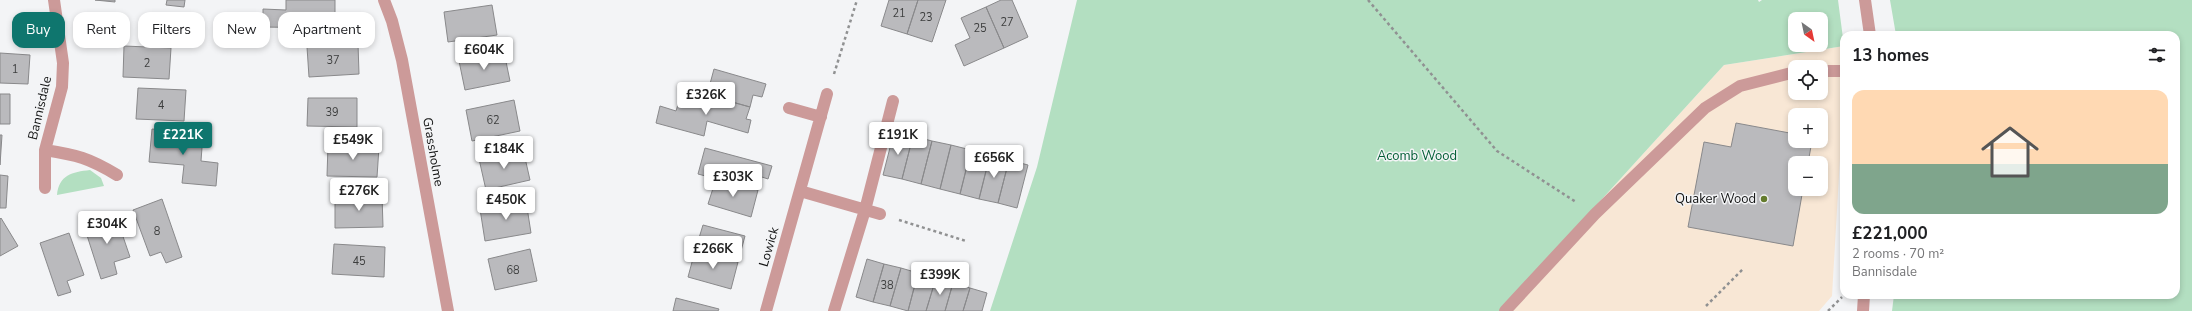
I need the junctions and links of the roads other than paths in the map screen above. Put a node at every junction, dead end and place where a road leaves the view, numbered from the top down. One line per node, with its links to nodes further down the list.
1 (54, 0): 12 (street, Bannisdale)
2 (384, 0): 19 (street, Grassholme)
3 (1865, 0): 4 (street)
4 (1869, 31)
5 (1828, 71): 6 (street)
6 (1840, 71)
7 (1788, 74): 22 (street)
8 (827, 94): 11 (street, Lowick)
9 (893, 101): 16 (street)
10 (789, 108): 11 (street)
11 (821, 116): 15 (street, Lowick)
12 (45, 150): 13 (street, Bannisdale); 14 (street, Bannisdale)
13 (117, 175)
14 (44, 188)
15 (800, 190): 16 (street); 20 (street, Lowick)
16 (865, 210): 17 (street); 21 (street)
17 (880, 214)
18 (1864, 299): 23 (street)
19 (448, 311)
20 (766, 311)
21 (834, 311)
22 (1505, 311)
23 (1863, 311)

